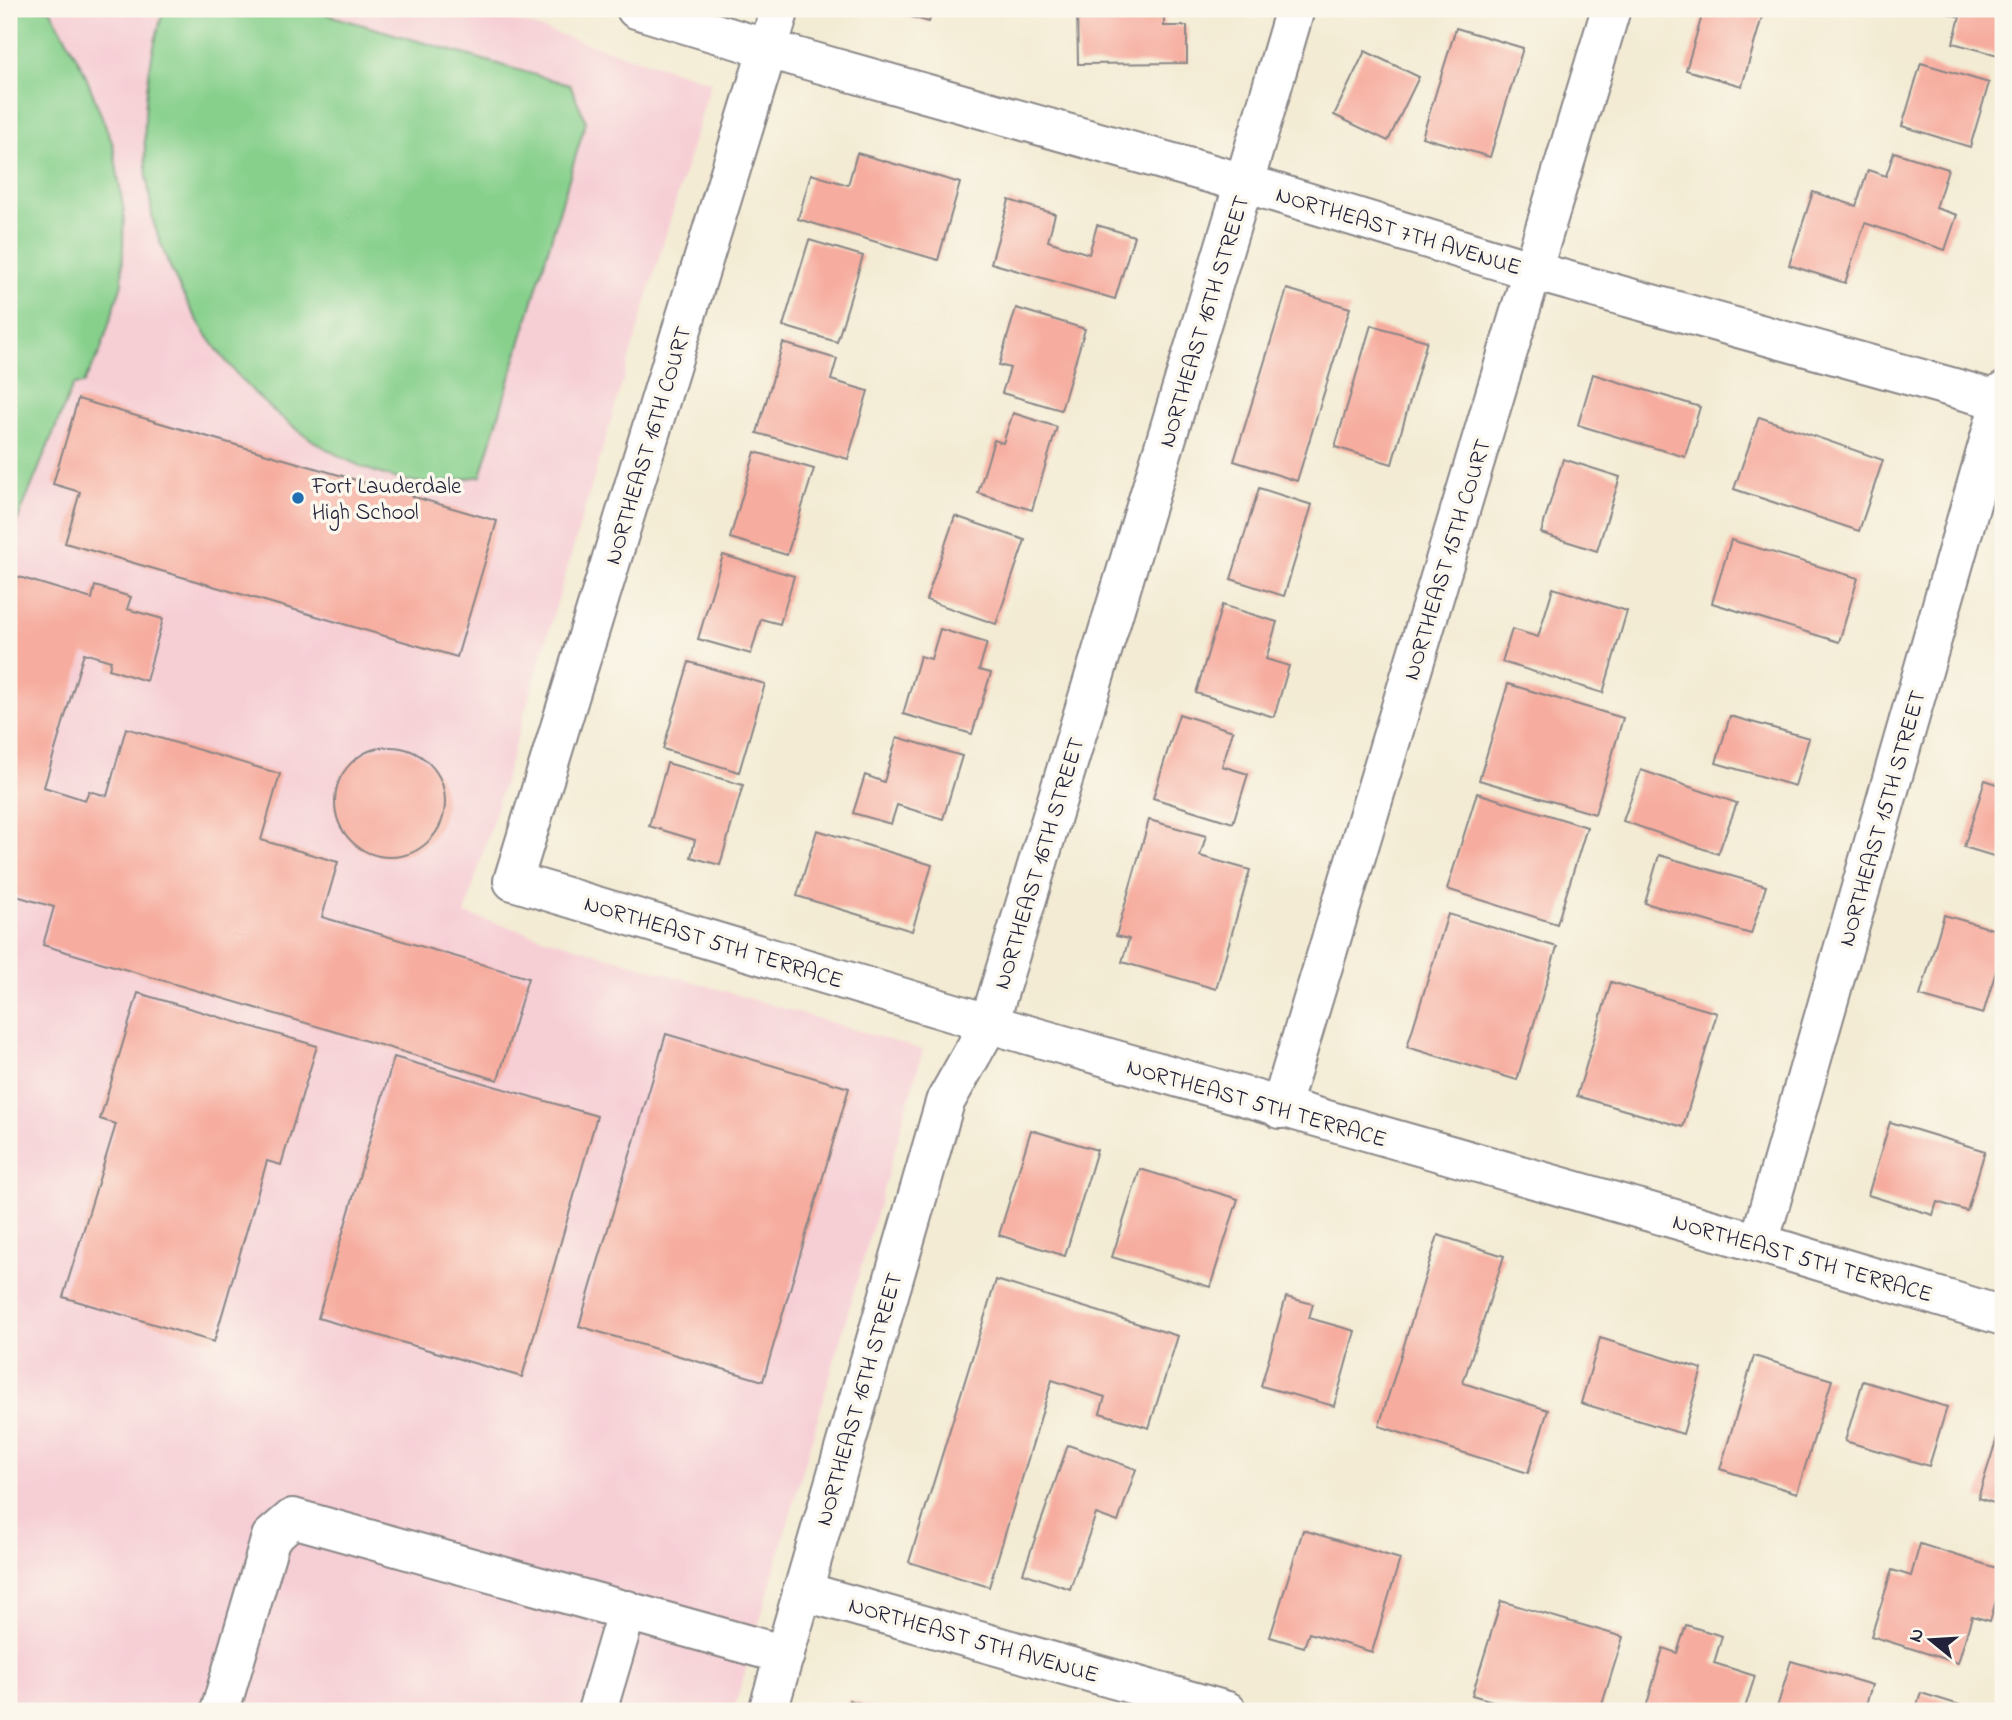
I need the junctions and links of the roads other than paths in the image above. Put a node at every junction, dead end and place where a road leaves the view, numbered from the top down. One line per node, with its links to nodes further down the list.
1 (636, 9): 5 (street, NORTHEAST 7TH AVENUE)
2 (780, 9): 5 (street, NORTHEAST 16TH COURT)
3 (1295, 9): 6 (street, NORTHEAST 16TH STREET)
4 (1611, 9): 7 (street, NORTHEAST 15TH COURT)
5 (768, 49): 6 (street, NORTHEAST 7TH AVENUE); 9 (street, NORTHEAST 16TH COURT)
6 (1244, 183): 7 (street, NORTHEAST 7TH AVENUE); 10 (street, NORTHEAST 16TH STREET)
7 (1533, 271): 8 (street, NORTHEAST 7TH AVENUE); 11 (street, NORTHEAST 15TH COURT)
8 (2002, 397): 12 (street, NORTHEAST 15TH STREET)
9 (513, 881): 10 (street, NORTHEAST 5TH TERRACE)
10 (989, 1024): 11 (street, NORTHEAST 5TH TERRACE); 14 (street, NORTHEAST 16TH STREET)
11 (1280, 1109): 12 (street, NORTHEAST 5TH TERRACE)
12 (1759, 1243): 13 (street, NORTHEAST 5TH TERRACE)
13 (2003, 1316)
14 (802, 1591): 16 (street, NORTHEAST 16TH STREET); 20 (street, NORTHEAST 5TH AVENUE)
15 (626, 1610): 16 (street); 17 (street); 18 (street)
16 (785, 1655): 19 (street, NORTHEAST 16TH STREET)
17 (220, 1711)
18 (597, 1711)
19 (768, 1711)
20 (1227, 1711)

